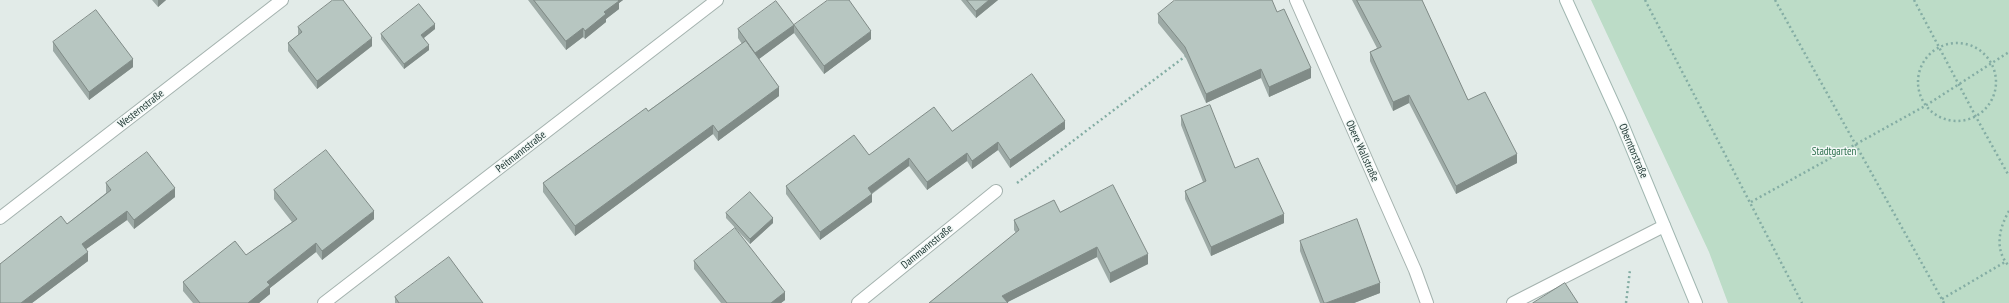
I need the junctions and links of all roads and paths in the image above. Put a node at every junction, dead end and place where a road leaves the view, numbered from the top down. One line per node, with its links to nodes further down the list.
1 (282, 0): 20 (street, Westernstraße)
2 (717, 0): 25 (street, Peitmannstraße)
3 (1296, 0): 27 (street, Obere Wallstraße)
4 (1566, 0): 21 (street, Oberntorstraße)
5 (1645, 0): 18 (path)
6 (1775, 0): 15 (path)
7 (1914, 0): 8 (path)
8 (1939, 47): 11 (path); 12 (path); 13 (path)
9 (1190, 52): 17 (path)
10 (2009, 52): 11 (path)
11 (1992, 63): 12 (path); 14 (path)
12 (1959, 84): 13 (path); 14 (path)
13 (1925, 106): 14 (path); 15 (path)
14 (1976, 117): 16 (path)
15 (1855, 143): 18 (path); 24 (path)
16 (2009, 176)
17 (996, 191): 26 (street, Dammannstraße)
18 (1751, 202): 30 (path)
19 (2009, 211): 22 (path)
20 (0, 218)
21 (1664, 226): 28 (street); 29 (street, Oberntorstraße)
22 (2006, 262): 23 (path); 24 (path)
23 (2009, 266)
24 (1942, 299): 31 (path)
25 (324, 303)
26 (858, 303)
27 (1426, 303)
28 (1513, 303)
29 (1696, 303)
30 (1802, 303)
31 (1944, 303)

